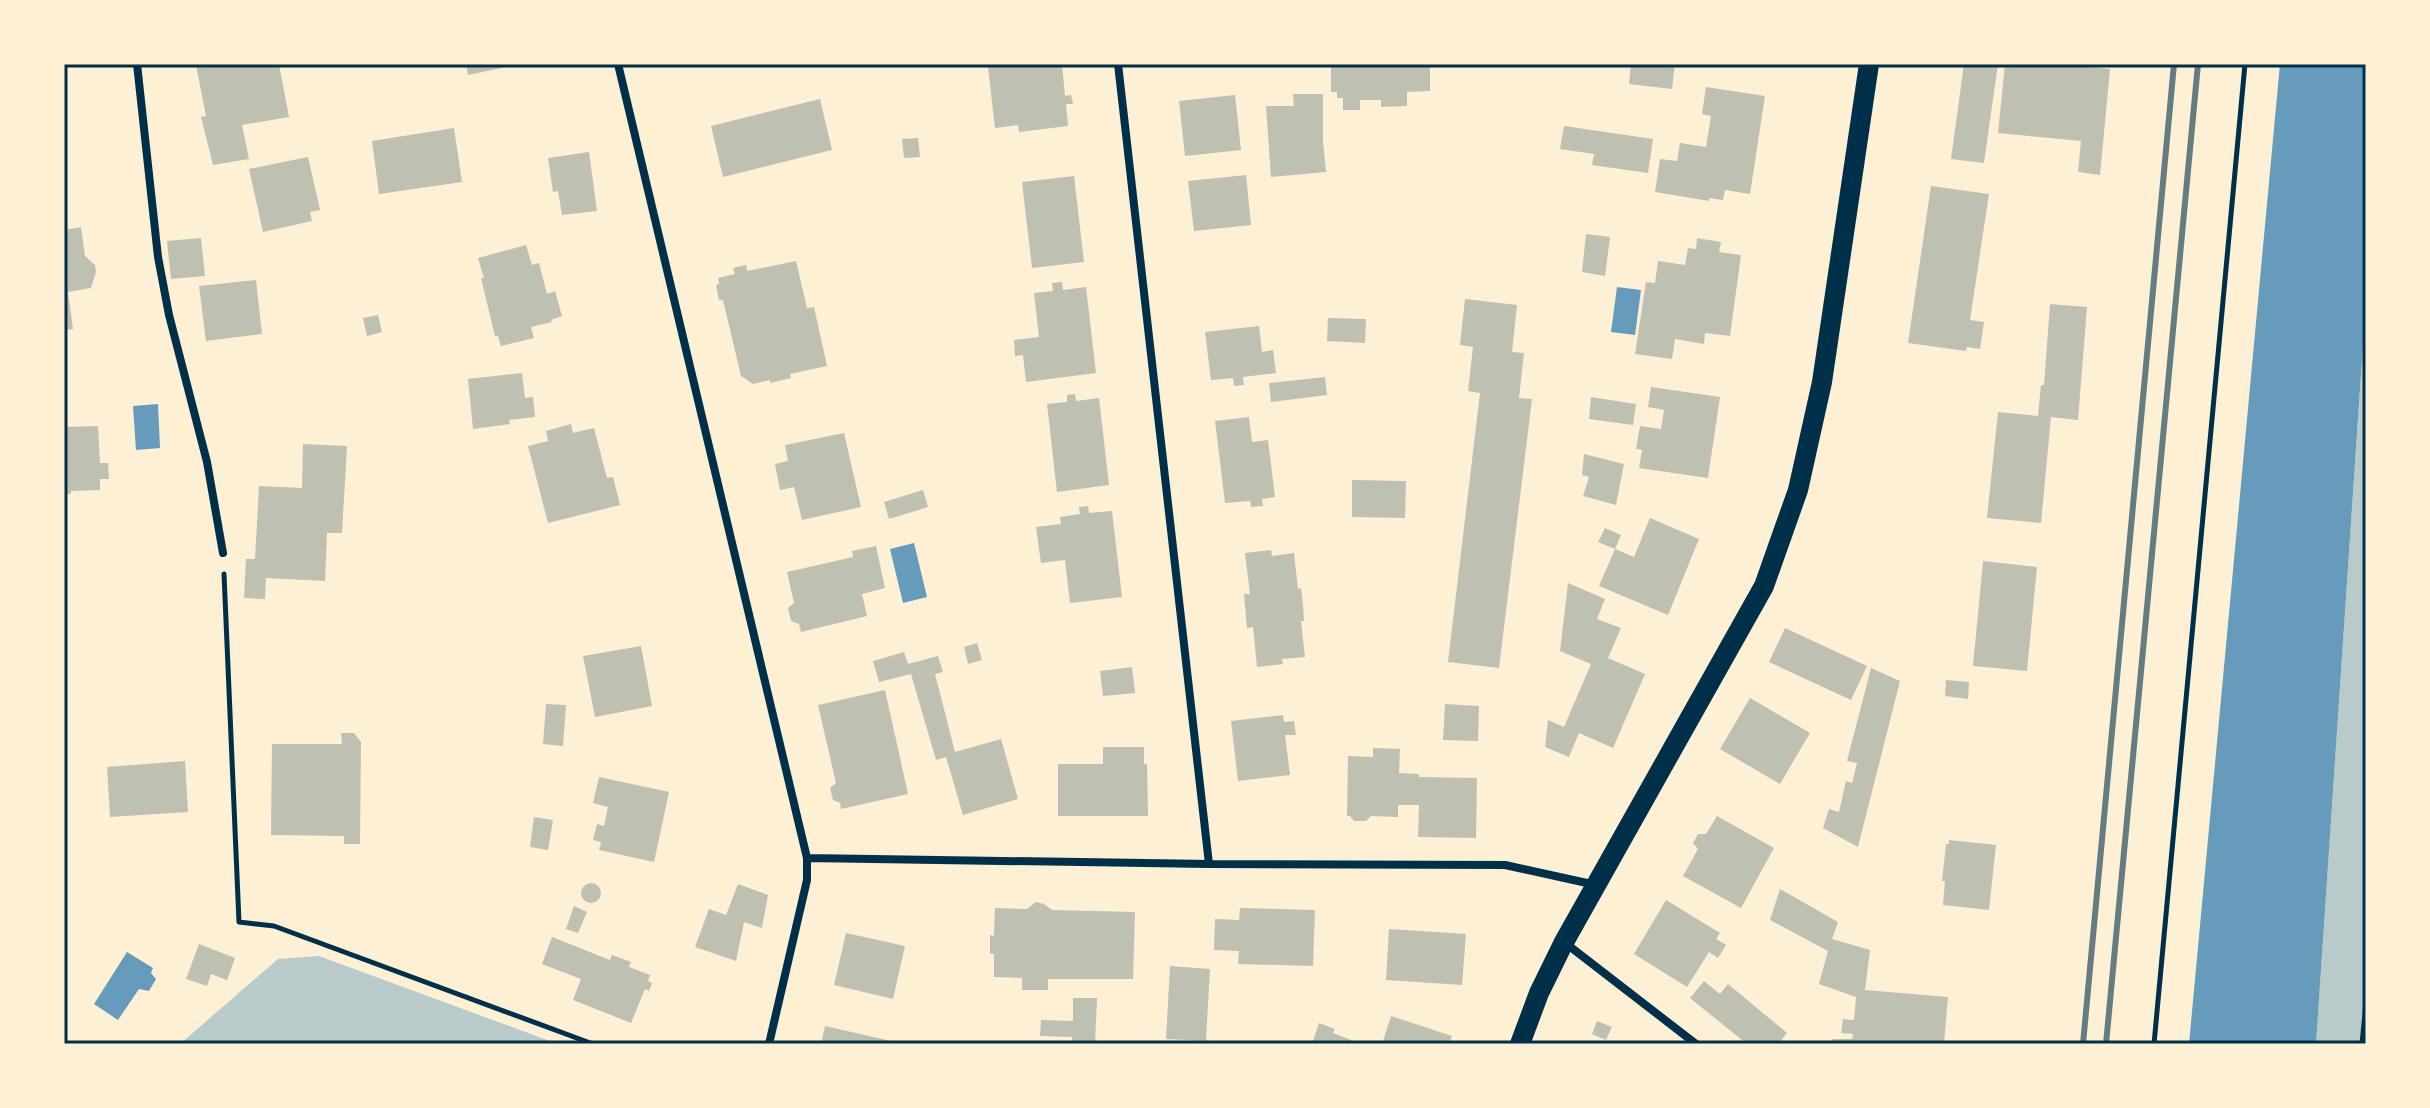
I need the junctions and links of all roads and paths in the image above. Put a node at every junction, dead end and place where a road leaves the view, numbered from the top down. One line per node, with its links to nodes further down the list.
1 (137, 64): 6 (street)
2 (618, 64): 7 (street)
3 (1118, 64): 8 (street)
4 (1869, 64): 9 (main road)
5 (2245, 64): 16 (path)
6 (223, 553): 12 (path)
7 (807, 858): 8 (street); 13 (street)
8 (1209, 864): 9 (street)
9 (1597, 885): 10 (main road)
10 (1564, 942): 14 (main road); 15 (street)
11 (2366, 1003): 17 (path)
12 (593, 1044)
13 (769, 1044)
14 (1520, 1044)
15 (1696, 1044)
16 (2154, 1044)
17 (2362, 1044)

